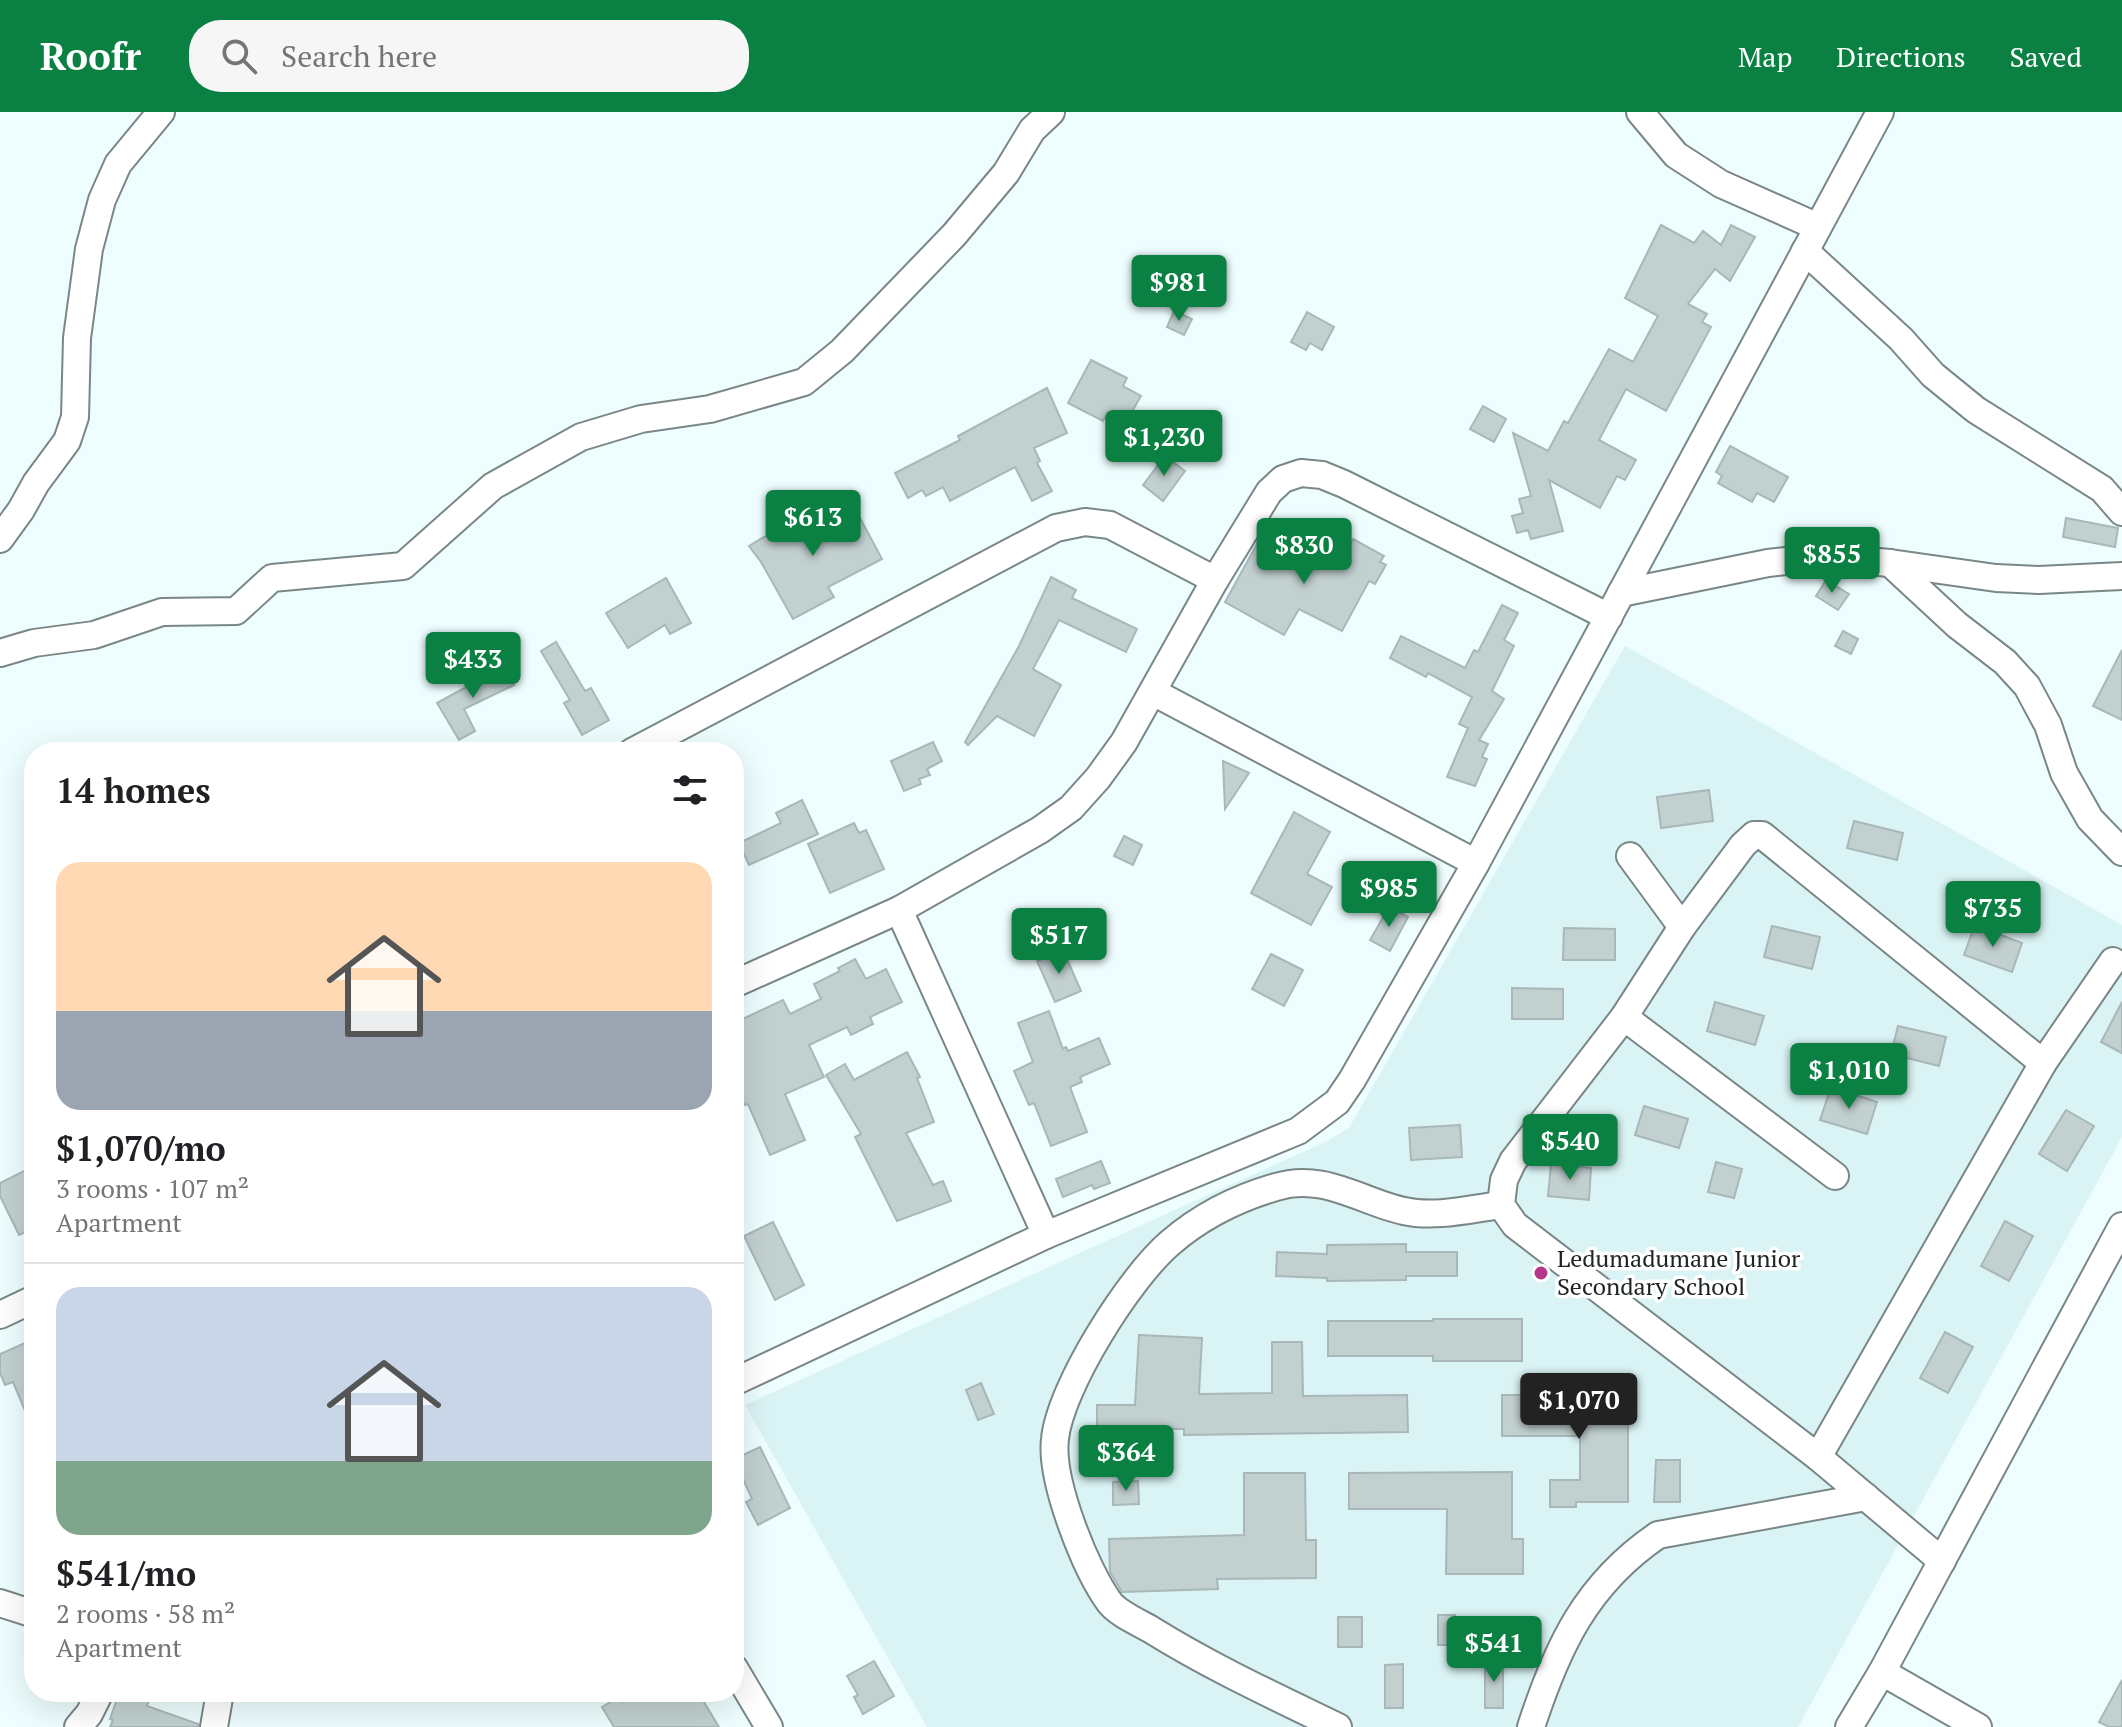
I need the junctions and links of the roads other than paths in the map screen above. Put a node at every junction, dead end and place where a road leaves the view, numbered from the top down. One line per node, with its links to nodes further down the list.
1 (161, 112): 8 (street)
2 (1051, 112): 14 (street)
3 (1640, 112): 5 (street)
4 (1880, 112): 5 (street)
5 (1818, 227): 6 (street)
6 (1805, 251): 7 (street); 12 (street)
7 (2122, 512)
8 (0, 539)
9 (1890, 563): 10 (street); 12 (street); 17 (street)
10 (2122, 576)
11 (1215, 580): 13 (street); 15 (street); 16 (street)
12 (1621, 593): 13 (street)
13 (1609, 617): 19 (street)
14 (0, 653)
15 (1153, 692): 19 (street); 20 (street)
16 (651, 742)
17 (2122, 852)
18 (1630, 856): 21 (street)
19 (1476, 863): 29 (street)
20 (899, 910): 23 (street); 29 (street)
21 (1682, 927): 24 (street); 25 (street)
22 (2113, 961): 25 (street)
23 (744, 980)
24 (1624, 1017): 26 (street); 27 (street)
25 (2043, 1063): 33 (street)
26 (1835, 1176)
27 (1501, 1205): 33 (street); 45 (street)
28 (2122, 1226): 35 (street)
29 (1046, 1235): 32 (street)
30 (24, 1304): 31 (street)
31 (0, 1315)
32 (744, 1377)
33 (1818, 1457): 34 (street)
34 (1866, 1497): 35 (street); 46 (street)
35 (1942, 1561): 38 (street)
36 (0, 1603): 37 (street)
37 (24, 1611)
38 (1882, 1672): 47 (street); 48 (street)
39 (744, 1685): 44 (street)
40 (95, 1702): 42 (street)
41 (218, 1702): 43 (street)
42 (78, 1727)
43 (214, 1727)
44 (769, 1727)
45 (1338, 1727)
46 (1531, 1727)
47 (1849, 1727)
48 (1978, 1727)

